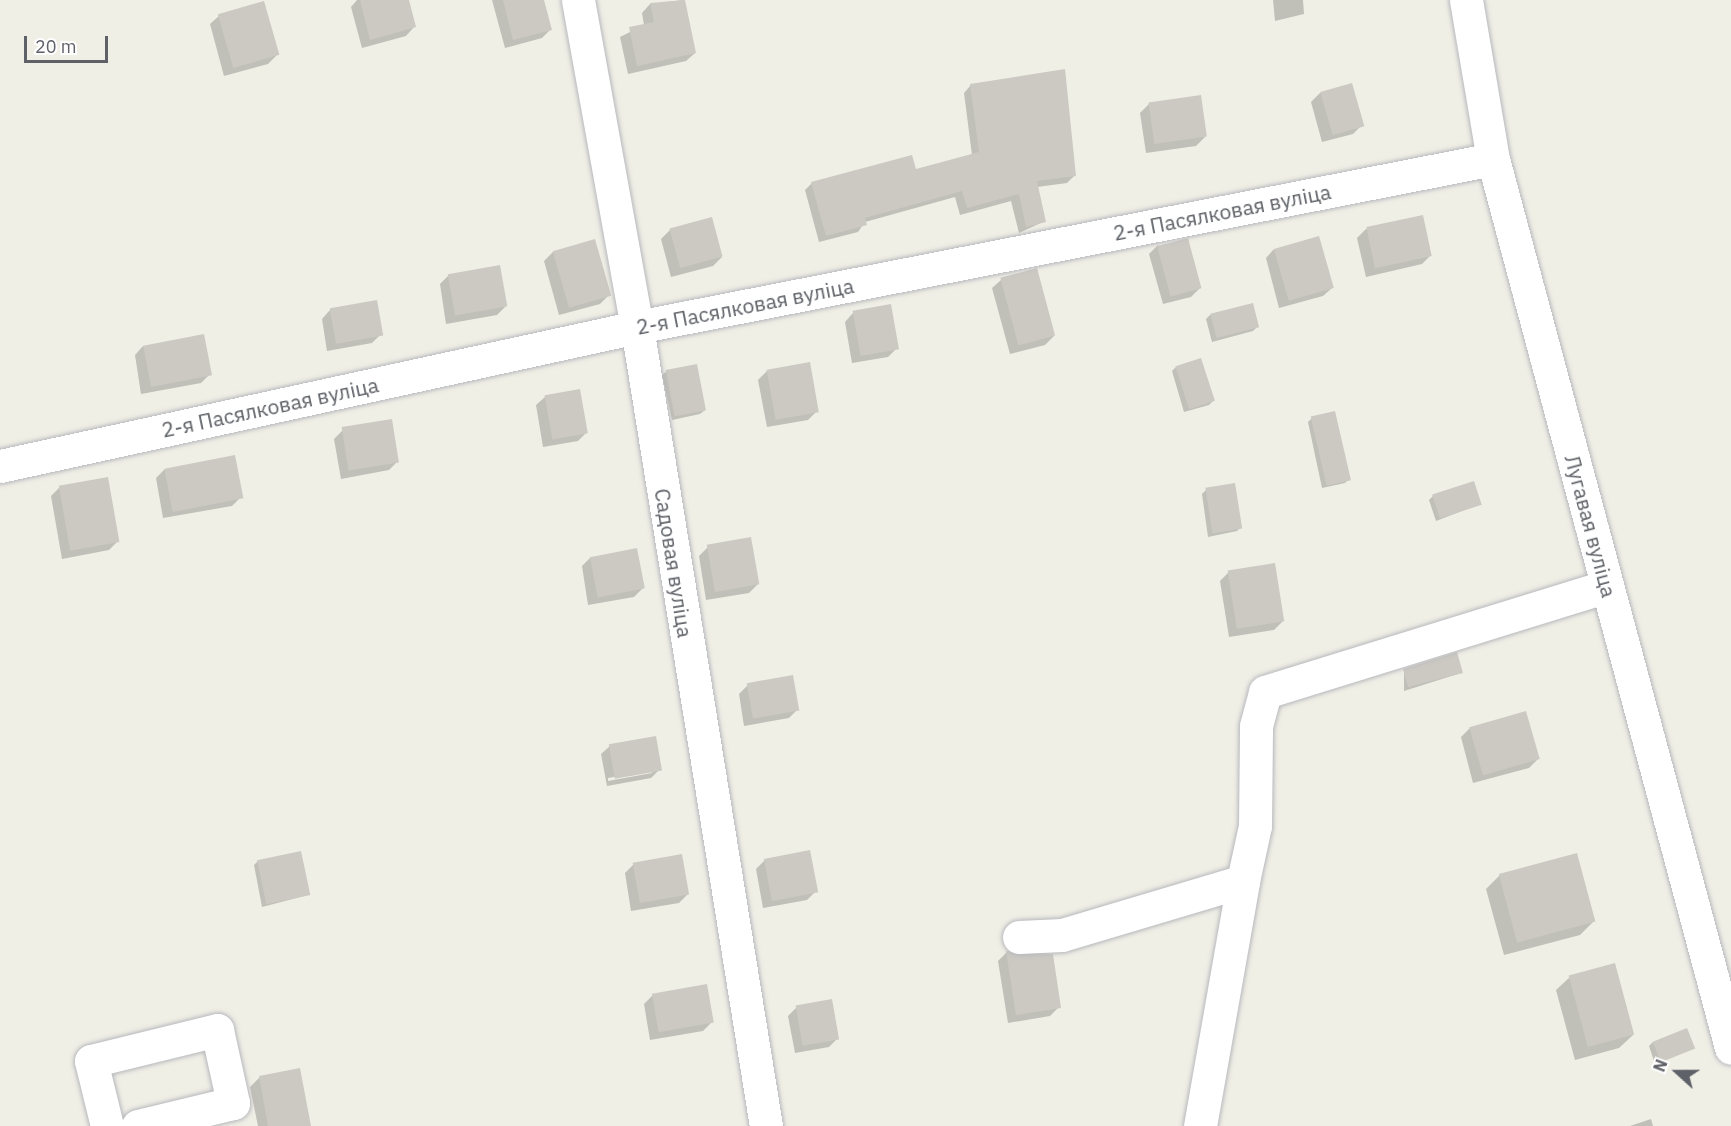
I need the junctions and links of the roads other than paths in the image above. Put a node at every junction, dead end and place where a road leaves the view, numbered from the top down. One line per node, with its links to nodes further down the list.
1 (578, 0): 4 (street, Садовая вуліца)
2 (1466, 0): 3 (street, Лугавая вуліца)
3 (1493, 159): 4 (street, 2-я Пасялковая вуліца); 6 (street, Лугавая вуліца)
4 (637, 327): 5 (street, 2-я Пасялковая вуліца); 12 (street, Садовая вуліца)
5 (0, 466)
6 (1607, 586): 7 (street); 9 (street, Лугавая вуліца)
7 (1243, 882): 8 (street); 13 (street)
8 (1019, 937)
9 (1731, 1048)
10 (107, 1126): 11 (street)
11 (138, 1126)
12 (766, 1126)
13 (1200, 1126)

